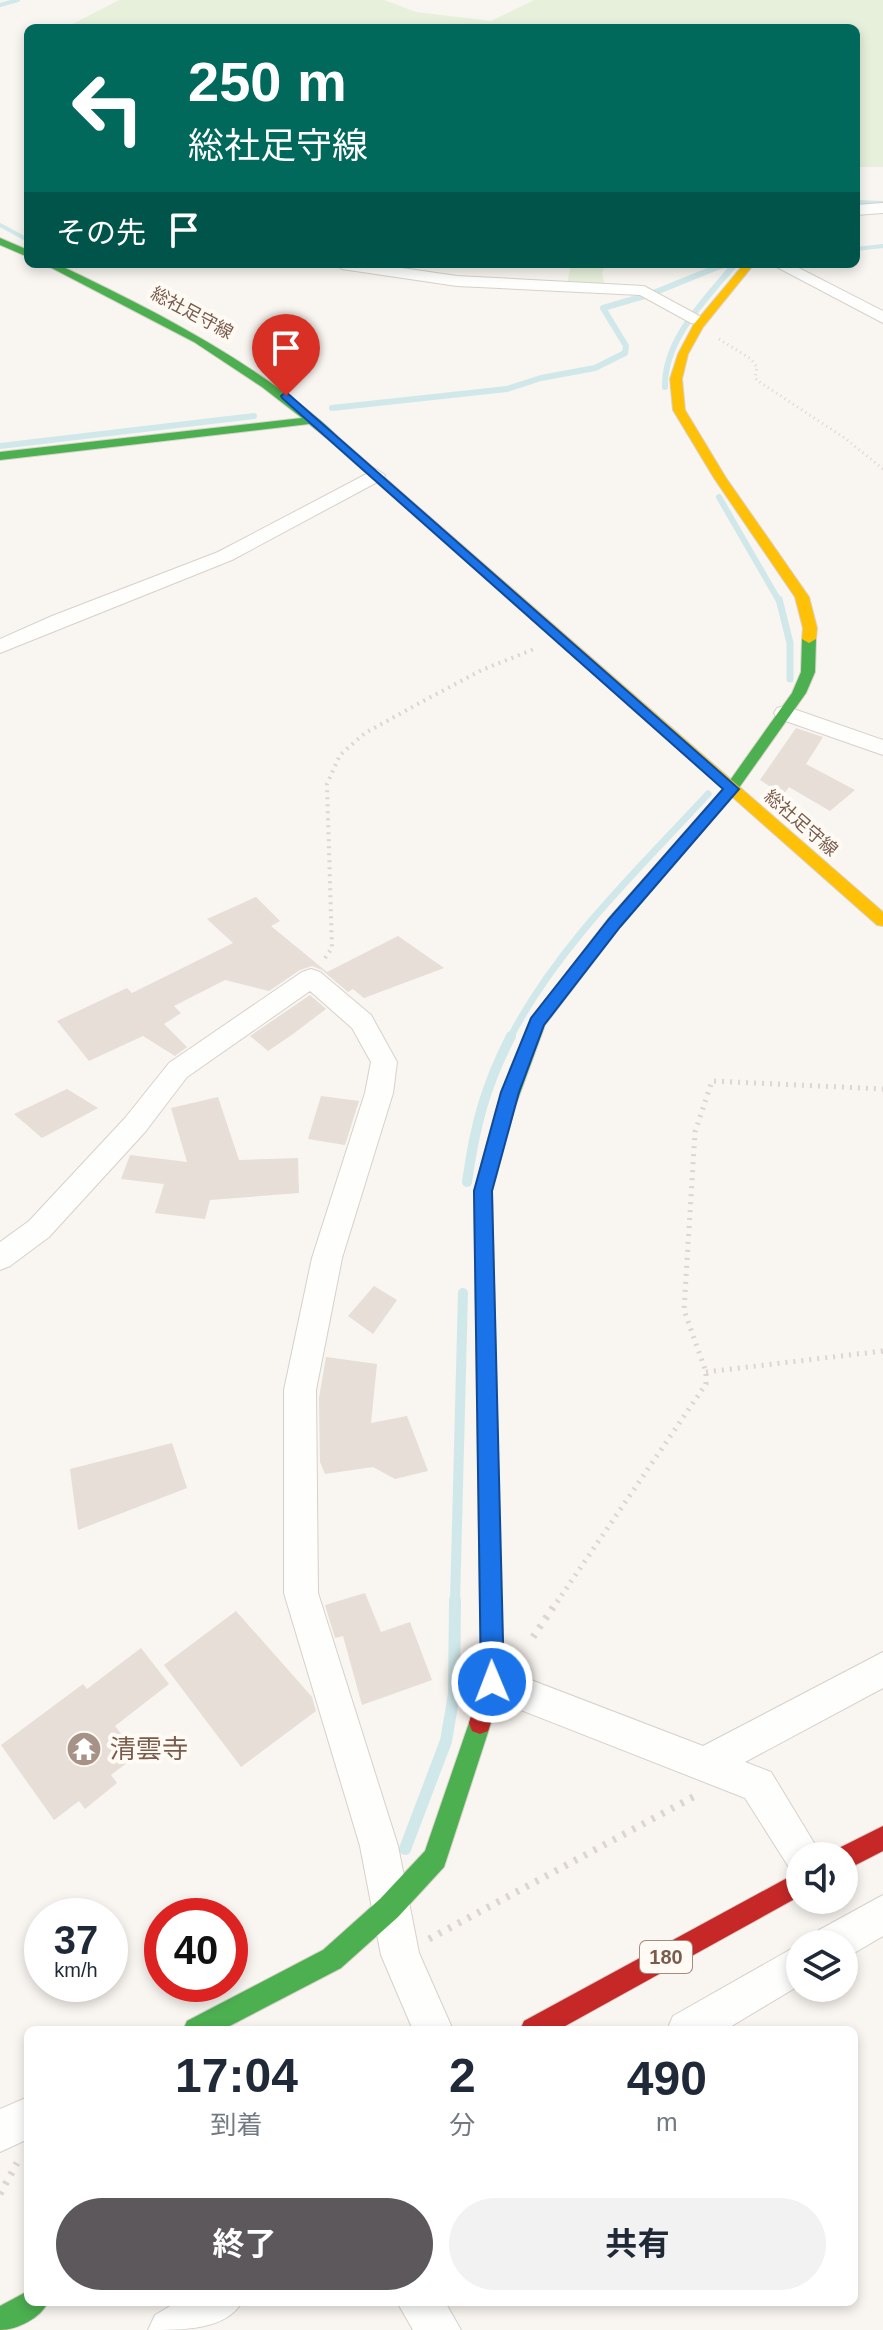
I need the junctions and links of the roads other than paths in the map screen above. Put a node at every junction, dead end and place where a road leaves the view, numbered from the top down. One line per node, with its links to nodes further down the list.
1 (883, 208): 2 (street)
2 (860, 210)
3 (0, 241): 4 (main road)
4 (24, 252)
5 (57, 268): 11 (main road, 総社足守線)
6 (369, 268): 10 (street)
7 (745, 268): 10 (main road)
8 (787, 268): 9 (street)
9 (883, 318)
10 (696, 320): 15 (main road)
11 (314, 420): 12 (main road); 13 (main road, 総社足守線)
12 (0, 456)
13 (376, 475): 14 (street); 18 (main road, 総社足守線)
14 (0, 647)
15 (785, 713): 17 (street); 18 (main road)
16 (883, 731): 17 (street)
17 (872, 744)
18 (731, 789): 19 (main road, 総社足守線); 22 (main road)
19 (883, 921)
20 (0, 1258): 28 (street)
21 (883, 1669): 23 (street)
22 (492, 1682): 23 (street); 28 (main road)
23 (720, 1770): 25 (street)
24 (883, 1838): 26 (main road)
25 (794, 1842)
26 (858, 1851)
27 (786, 1891): 34 (main road, 180)
28 (389, 1908): 32 (main road); 33 (street)
29 (883, 1914): 30 (street)
30 (856, 1930)
31 (786, 1971): 35 (street)
32 (204, 2026)
33 (431, 2026)
34 (540, 2026)
35 (694, 2026)
36 (27, 2306): 39 (main road)
37 (213, 2306): 40 (street)
38 (422, 2306): 41 (street)
39 (0, 2321)
40 (170, 2330)
41 (439, 2330)

